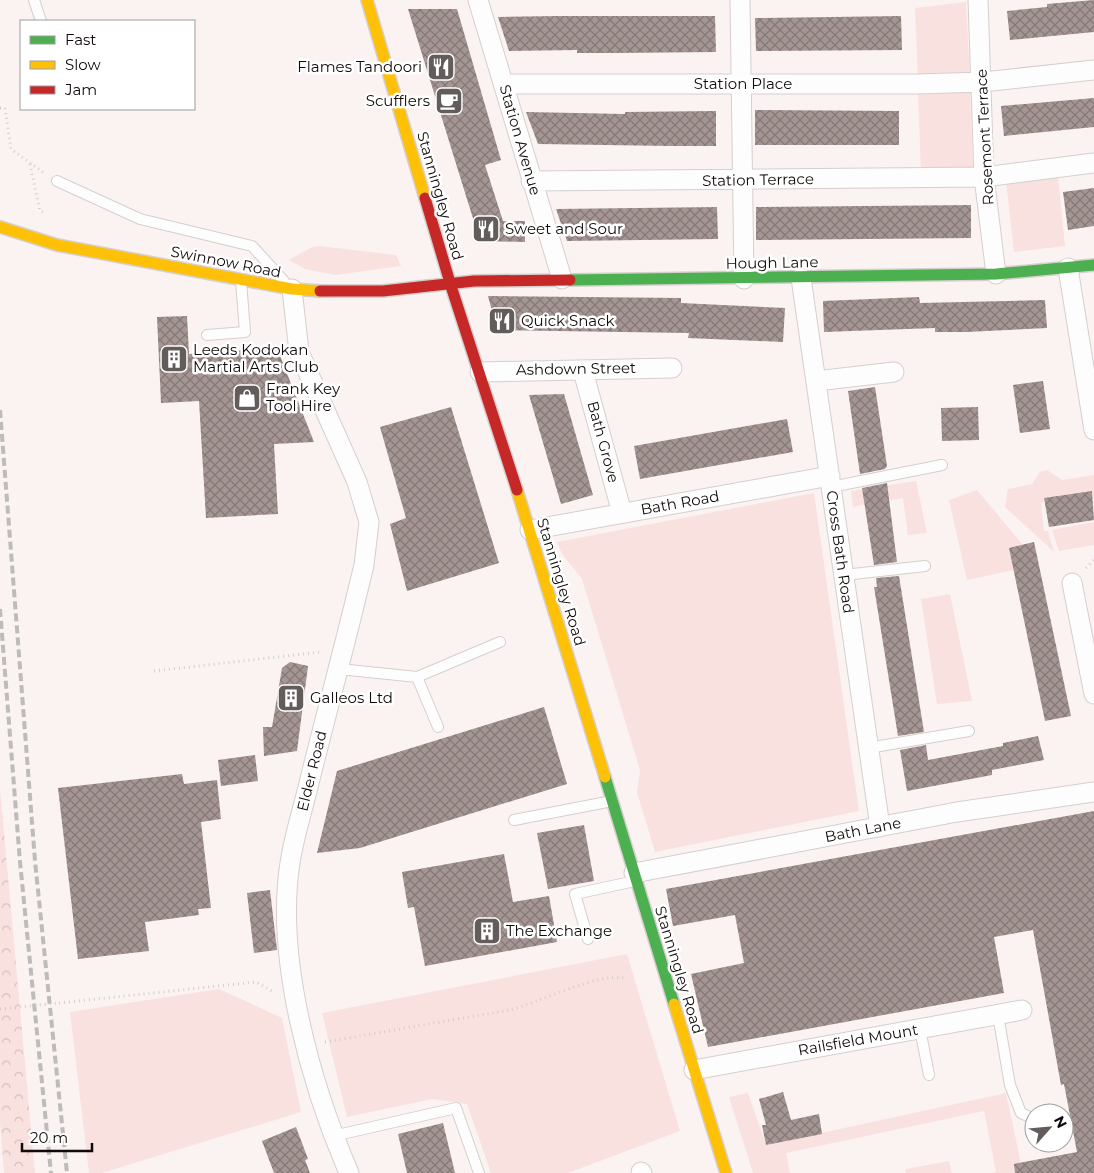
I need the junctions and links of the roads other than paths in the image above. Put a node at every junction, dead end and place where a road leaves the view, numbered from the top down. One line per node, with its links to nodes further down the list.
1 (34, 0): 6 (lane)
2 (367, 0): 24 (street, Stanningley Road)
3 (478, 0): 9 (street, Station Avenue)
4 (740, 0): 10 (street)
5 (978, 0): 8 (street, Rosemont Terrace)
6 (41, 20)
7 (1094, 70): 8 (street, Station Place)
8 (983, 82): 10 (street, Station Place); 12 (street, Rosemont Terrace)
9 (504, 84): 10 (street, Station Place); 14 (street, Station Avenue)
10 (740, 84): 13 (street)
11 (1094, 163): 12 (street, Station Terrace)
12 (984, 177): 13 (street, Station Terrace); 19 (street, Rosemont Terrace)
13 (742, 180): 14 (street, Station Terrace); 21 (street)
14 (531, 181): 23 (street, Station Avenue)
15 (57, 182): 25 (lane)
16 (0, 227): 22 (street, Swinnow Road)
17 (1094, 265): 18 (street, Hough Lane)
18 (1068, 268): 19 (street, Hough Lane); 32 (street)
19 (996, 274): 20 (street, Hough Lane)
20 (801, 278): 21 (street, Hough Lane); 31 (street, Cross Bath Road)
21 (744, 279): 23 (street, Hough Lane)
22 (240, 280): 25 (street, Swinnow Road); 26 (lane)
23 (562, 280): 24 (street, Hough Lane)
24 (451, 286): 25 (street, Swinnow Road); 29 (street, Stanningley Road)
25 (292, 289): 41 (street, Elder Road)
26 (208, 335)
27 (672, 368): 28 (street, Ashdown Street)
28 (583, 370): 29 (street, Ashdown Street); 35 (street, Bath Grove)
29 (480, 372): 36 (street, Stanningley Road)
30 (894, 372): 31 (street)
31 (816, 381): 34 (street, Cross Bath Road)
32 (1094, 430)
33 (942, 465): 34 (lane)
34 (830, 481): 35 (street, Bath Road); 38 (street, Cross Bath Road)
35 (622, 513): 36 (street, Bath Road)
36 (530, 530): 48 (street, Stanningley Road)
37 (924, 566): 38 (lane)
38 (844, 576): 46 (street, Cross Bath Road)
39 (1072, 583): 43 (street)
40 (500, 642): 42 (lane)
41 (339, 669): 42 (lane); 59 (street, Elder Road)
42 (417, 677): 44 (lane)
43 (1094, 694)
44 (438, 726)
45 (969, 731): 46 (lane)
46 (868, 748): 50 (street, Cross Bath Road)
47 (1094, 792): 50 (street, Bath Lane)
48 (613, 801): 49 (lane); 51 (street, Stanningley Road)
49 (514, 820)
50 (880, 827): 51 (street, Bath Lane)
51 (635, 877): 52 (lane); 56 (street, Stanningley Road)
52 (588, 939)
53 (1022, 1010): 54 (street, Railsfield Mount)
54 (998, 1015): 55 (street, Railsfield Mount); 58 (lane)
55 (920, 1029): 56 (street, Railsfield Mount); 57 (lane)
56 (694, 1070): 62 (street, Stanningley Road)
57 (929, 1075)
58 (1024, 1114)
59 (333, 1136): 60 (street, Elder Road); 61 (lane)
60 (349, 1173)
61 (479, 1173)
62 (726, 1173)

